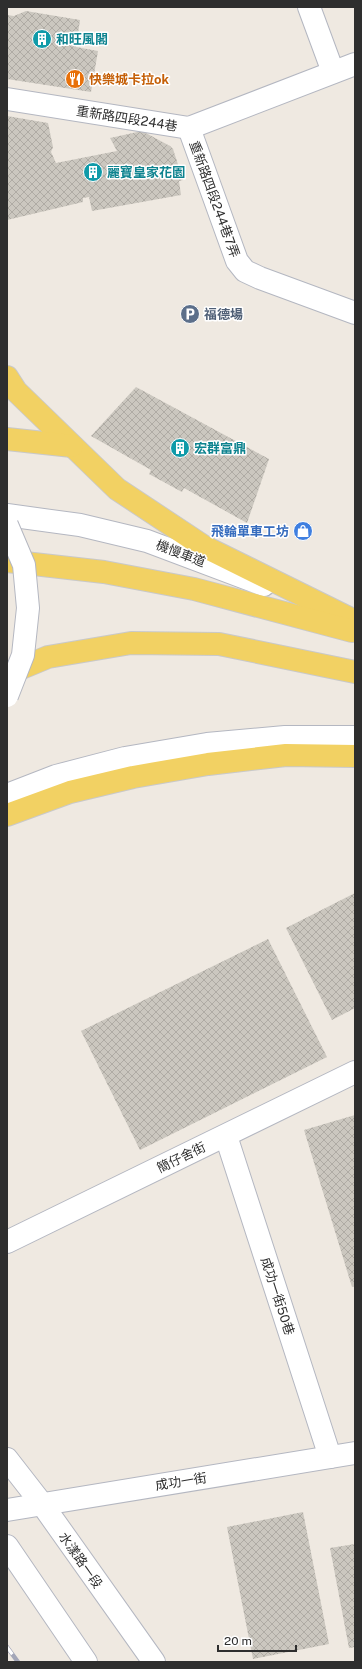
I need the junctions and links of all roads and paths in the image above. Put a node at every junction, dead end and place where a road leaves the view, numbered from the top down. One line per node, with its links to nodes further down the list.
1 (309, 7): 3 (street)
2 (355, 64): 3 (street, 重新路四段244巷)
3 (333, 72): 5 (street, 重新路四段244巷)
4 (7, 99): 5 (street, 重新路四段244巷)
5 (189, 128): 6 (street, 重新路四段244巷7弄)
6 (355, 313)
7 (7, 377): 9 (main road)
8 (7, 439): 9 (main road)
9 (72, 446): 13 (main road)
10 (7, 515): 13 (street, 機慢車道)
11 (7, 525): 16 (street, bridge)
12 (7, 561): 13 (main road)
13 (352, 623)
14 (355, 672): 15 (main road)
15 (7, 674)
16 (7, 696)
17 (355, 737): 19 (street)
18 (355, 756): 20 (main road)
19 (7, 795)
20 (7, 815)
21 (355, 1072): 22 (street, 簡仔舍街)
22 (226, 1136): 23 (street, 簡仔舍街); 25 (street, 成功一街50巷)
23 (7, 1242)
24 (355, 1453): 25 (street, 成功一街)
25 (330, 1457): 27 (street, 成功一街)
26 (7, 1458): 27 (street, 水漾路一段)
27 (42, 1504): 28 (street, 成功一街); 31 (street, 水漾路一段)
28 (7, 1510)
29 (7, 1546): 30 (street)
30 (86, 1662)
31 (154, 1662)

